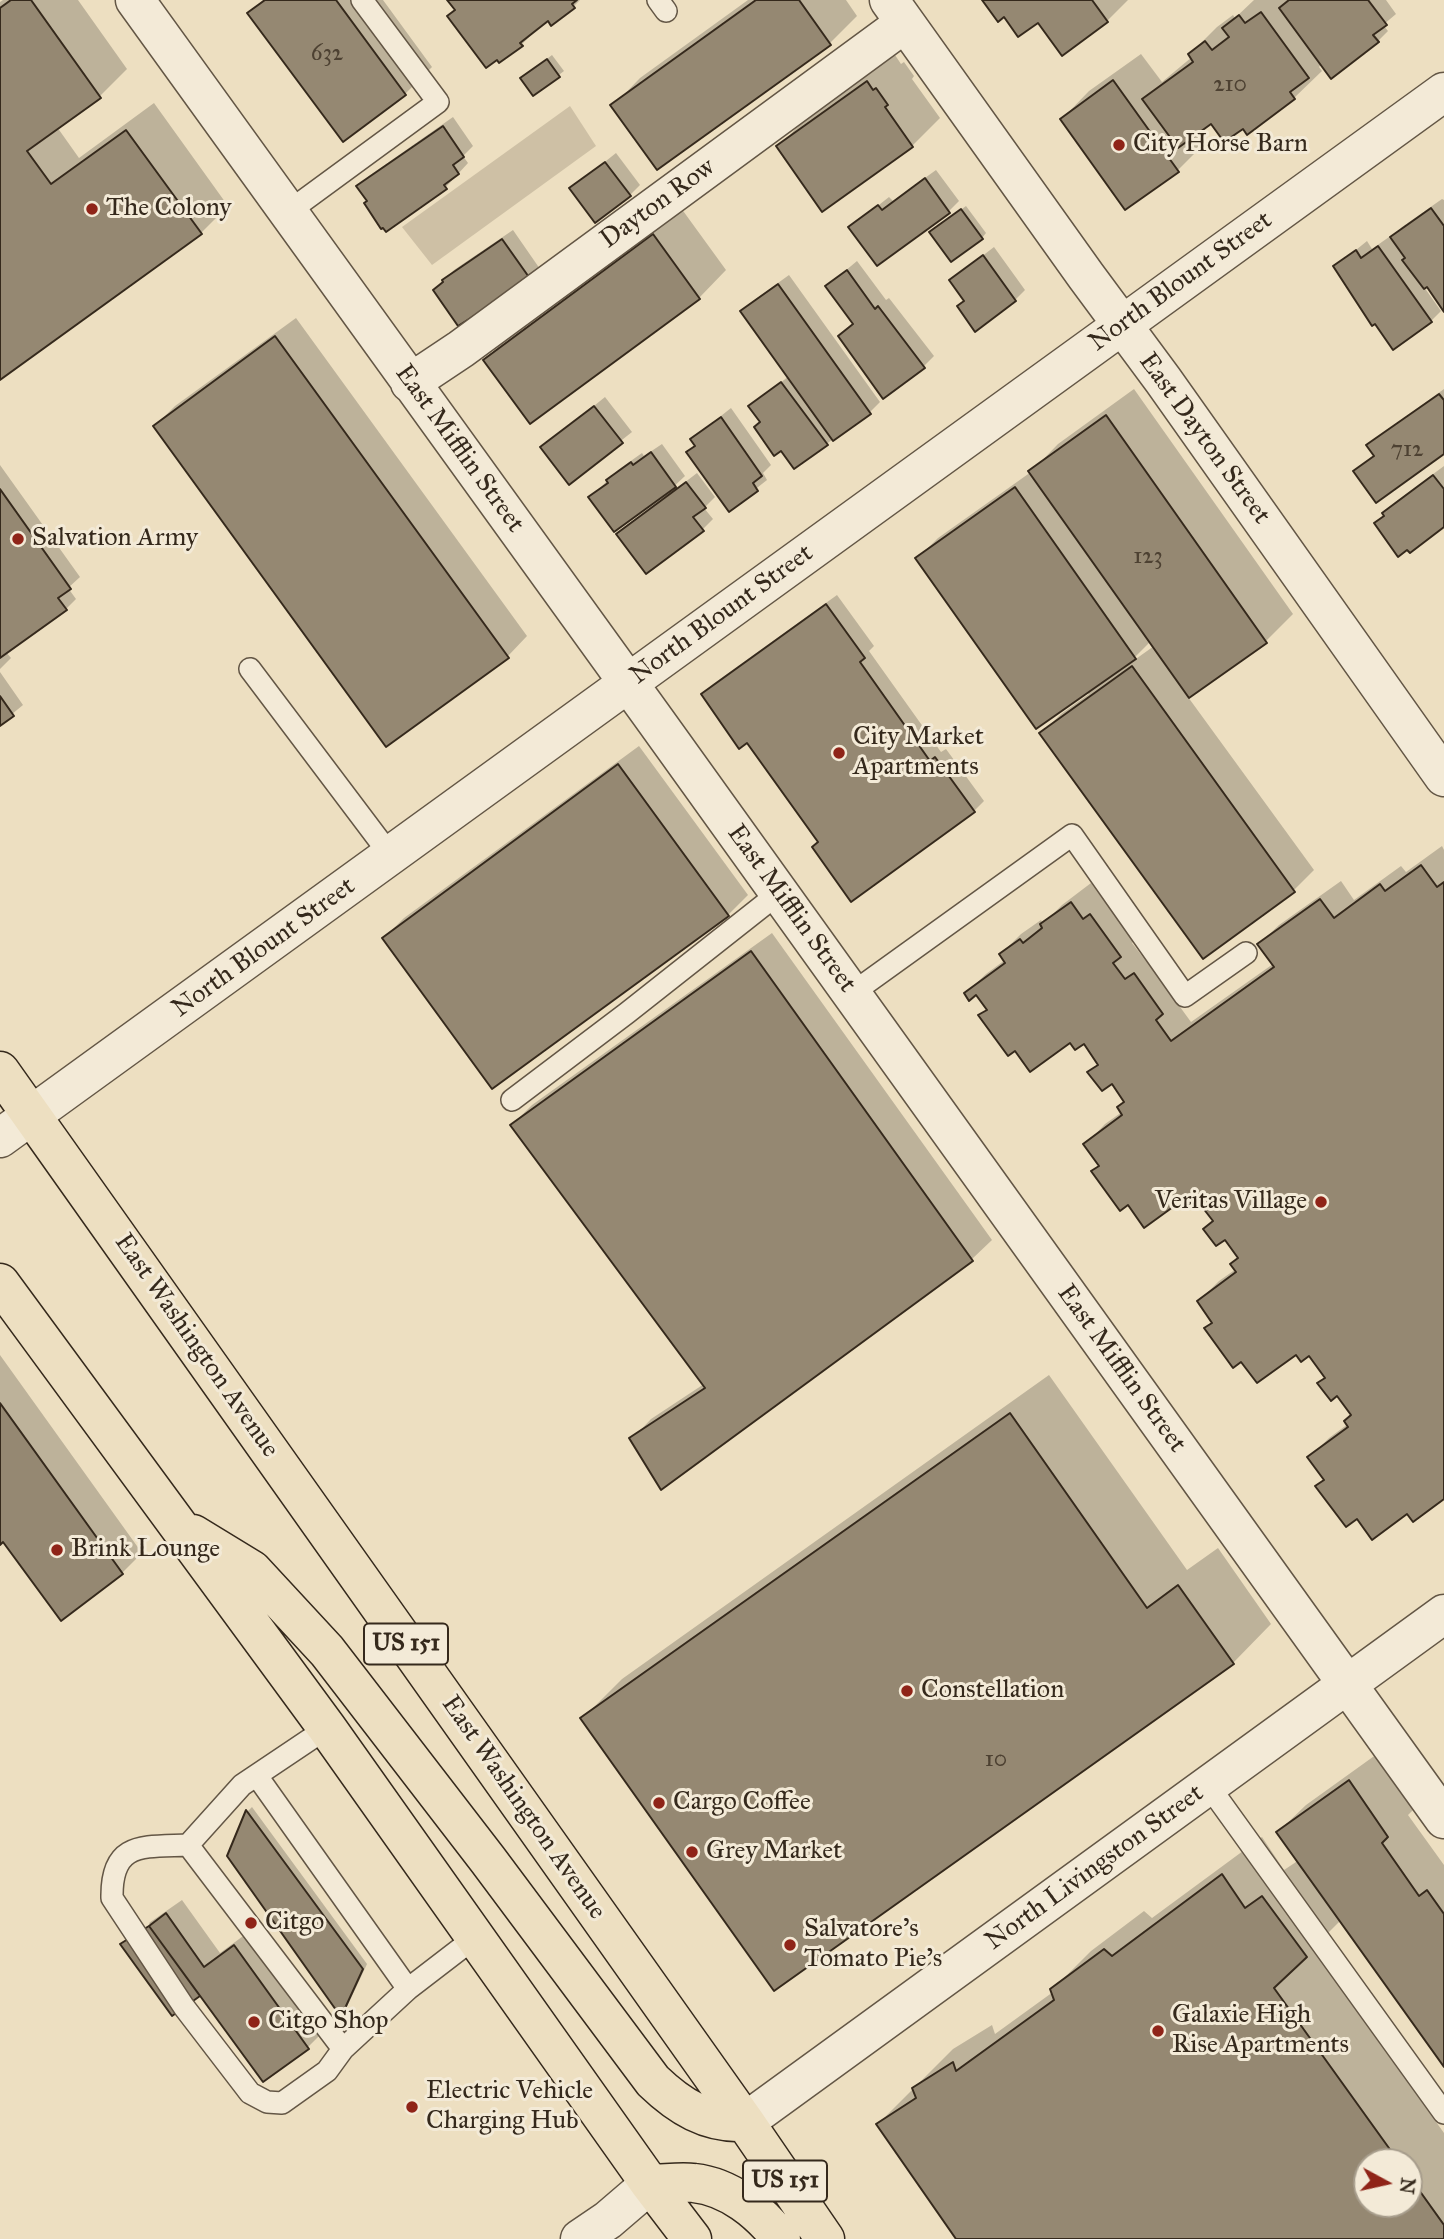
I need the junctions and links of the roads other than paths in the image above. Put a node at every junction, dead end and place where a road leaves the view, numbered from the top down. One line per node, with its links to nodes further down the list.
1 (135, 0): 5 (street, East Mifflin Street)
2 (362, 0): 5 (lane)
3 (897, 12): 6 (street, East Dayton Street); 7 (street, Dayton Row)
4 (1444, 92): 6 (street, North Blount Street)
5 (288, 212): 7 (street, East Mifflin Street)
6 (1122, 326): 9 (street, North Blount Street); 10 (street, East Dayton Street)
7 (411, 383): 9 (street, East Mifflin Street)
8 (250, 669): 11 (lane)
9 (629, 683): 11 (street, North Blount Street); 12 (street, East Mifflin Street)
10 (1444, 777)
11 (391, 856): 17 (street, North Blount Street)
12 (779, 893): 14 (street, East Mifflin Street); 16 (lane)
13 (1246, 953): 14 (lane)
14 (851, 994): 22 (street, East Mifflin Street)
15 (0, 1071): 17 (main road, East Washington Avenue / US 151)
16 (512, 1100)
17 (32, 1116): 18 (street, North Blount Street); 32 (main road, East Washington Avenue / US 151)
18 (0, 1138)
19 (0, 1283): 20 (main road)
20 (178, 1525): 23 (main road); 32 (main road)
21 (1444, 1614): 22 (street, North Livingston Street)
22 (1346, 1685): 25 (street, North Livingston Street); 26 (street, East Mifflin Street)
23 (327, 1727): 24 (lane); 28 (main road)
24 (257, 1776): 27 (lane); 29 (lane)
25 (1208, 1785): 31 (lane); 32 (street, North Livingston Street)
26 (1444, 1819)
27 (188, 1845): 30 (lane); 30 (lane)
28 (477, 1936): 29 (lane); 33 (main road)
29 (408, 1989): 30 (lane)
30 (343, 2049)
31 (1444, 2113)
32 (745, 2122): 37 (main road, East Washington Avenue / US 151)
33 (650, 2184): 34 (street); 35 (main road); 36 (main road)
34 (580, 2239)
35 (692, 2239)
36 (781, 2239)
37 (825, 2239)

